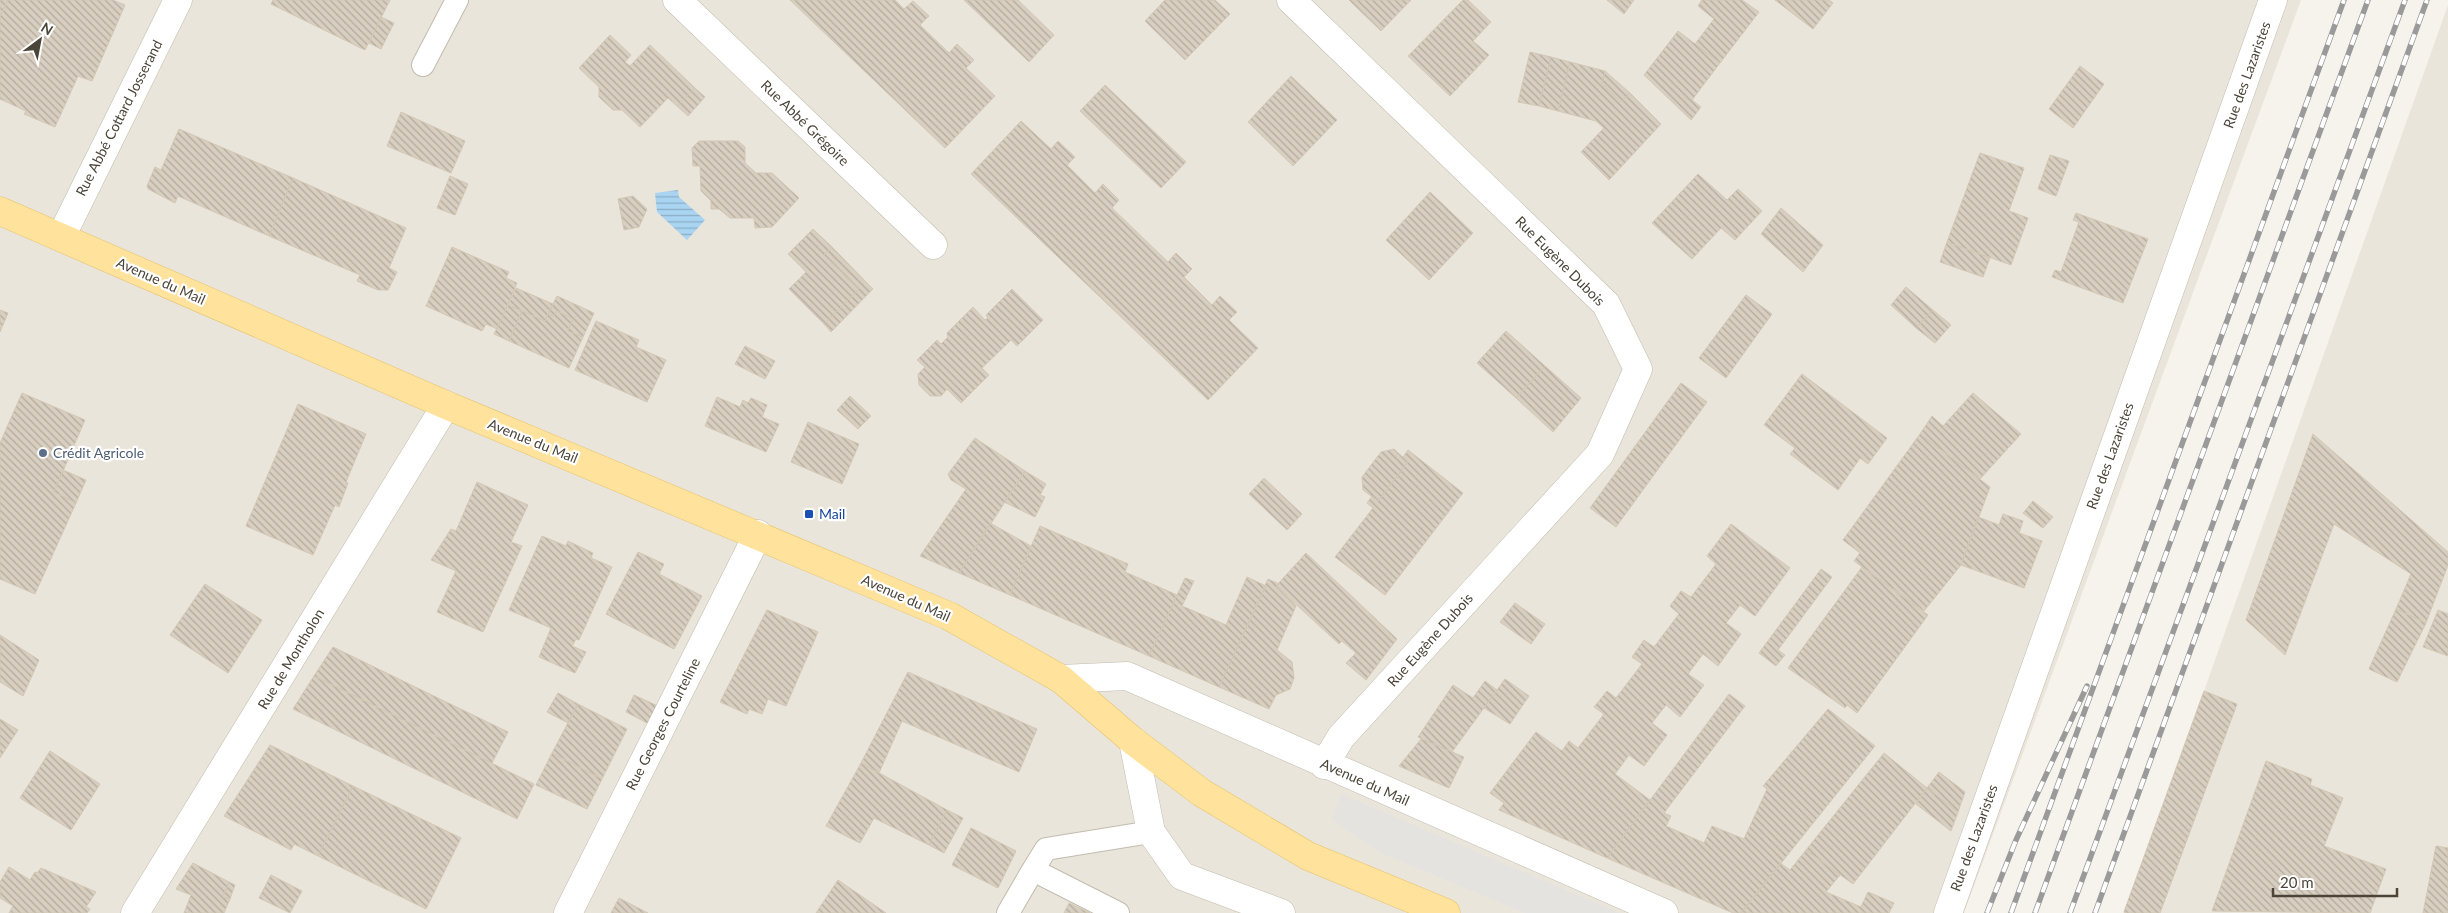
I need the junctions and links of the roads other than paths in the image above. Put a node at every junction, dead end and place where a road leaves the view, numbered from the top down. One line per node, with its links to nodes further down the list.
1 (178, 0): 8 (street, Rue Abbé Cottard Josserand)
2 (457, 0): 6 (lane)
3 (677, 0): 9 (street, Rue Abbé Grégoire)
4 (1291, 0): 14 (street, Rue Eugène Dubois)
5 (2273, 0): 24 (street, Rue des Lazaristes)
6 (423, 65)
7 (0, 211): 8 (main road, Avenue du Mail)
8 (61, 237): 10 (main road, Avenue du Mail)
9 (933, 245)
10 (446, 405): 11 (main road, Avenue du Mail); 17 (street, Rue de Montholon)
11 (758, 534): 12 (main road, Avenue du Mail); 18 (street, Rue Georges Courteline)
12 (1061, 679): 13 (main road, Avenue du Mail); 14 (street, Avenue du Mail)
13 (1133, 740): 15 (street); 22 (main road, Avenue du Mail)
14 (1324, 765): 23 (street, Avenue du Mail)
15 (1151, 832): 16 (lane); 21 (street)
16 (1033, 870): 19 (lane); 20 (lane)
17 (135, 913)
18 (568, 913)
19 (1008, 913)
20 (1118, 913)
21 (1281, 913)
22 (1446, 913)
23 (1664, 913)
24 (1948, 913)

